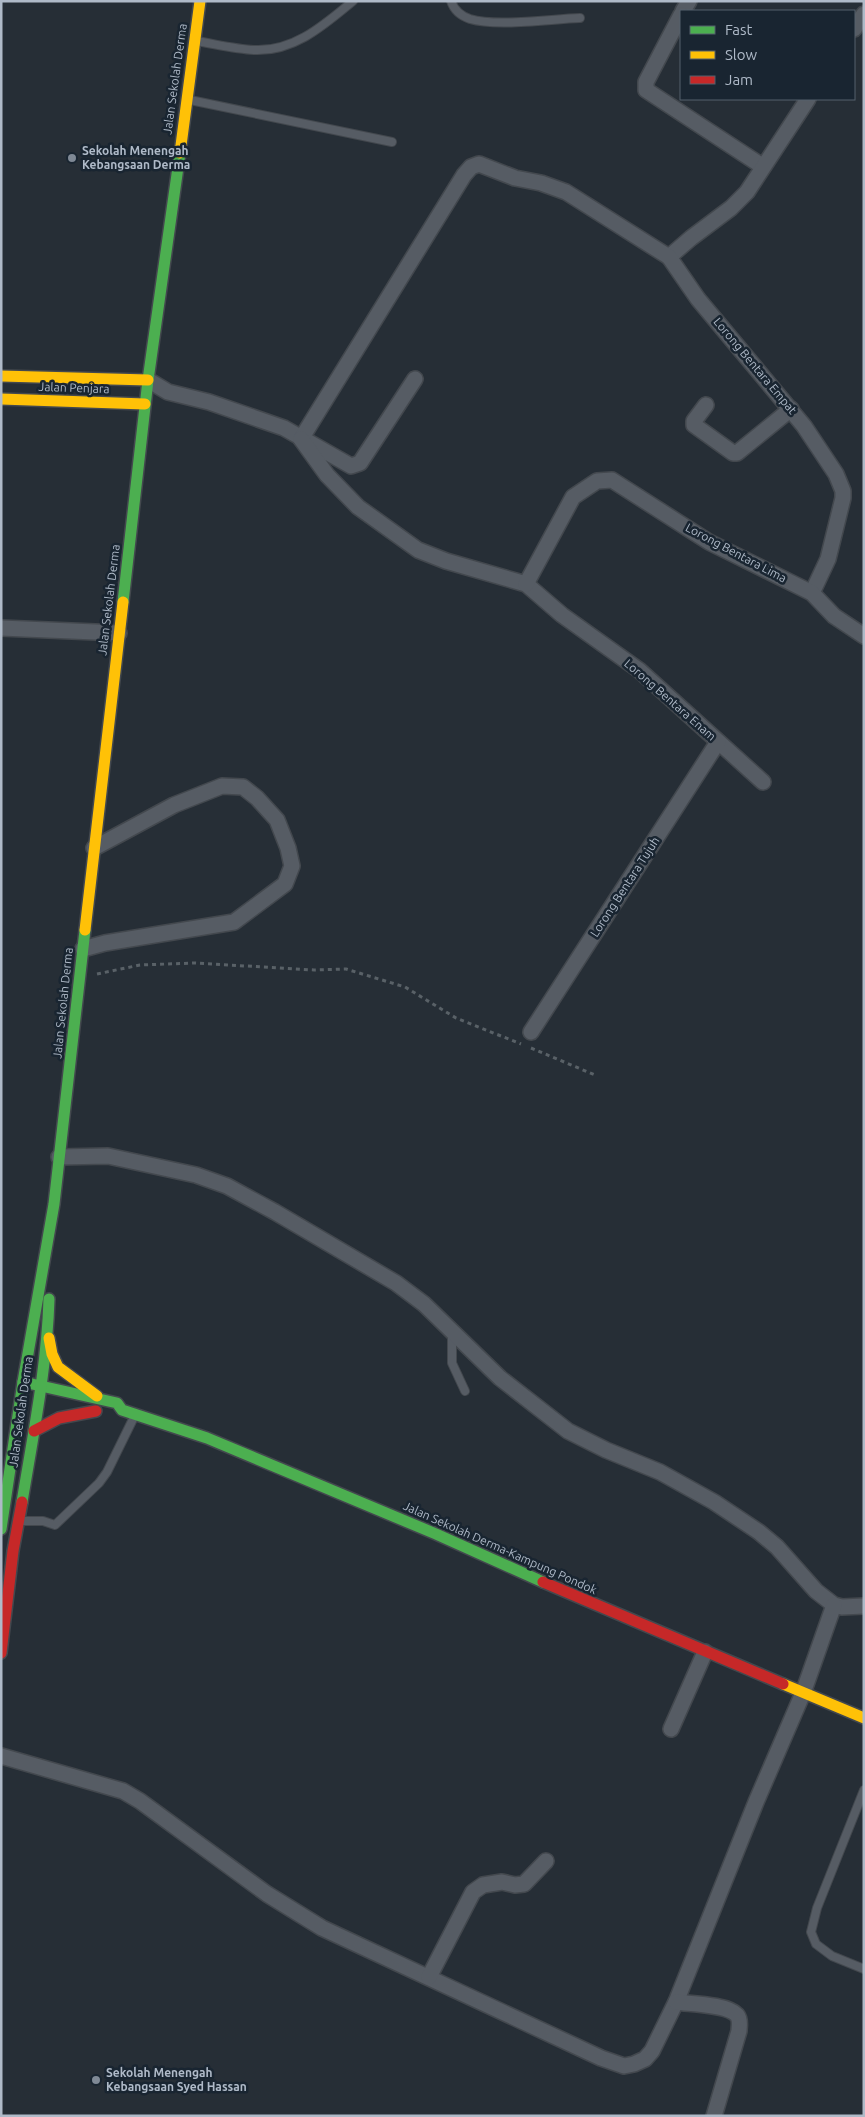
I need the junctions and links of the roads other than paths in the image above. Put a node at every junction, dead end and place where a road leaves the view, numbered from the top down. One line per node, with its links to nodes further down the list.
1 (200, 1): 8 (street, Jalan Sekolah Derma)
2 (353, 1): 8 (lane)
3 (451, 1): 6 (lane)
4 (864, 14): 7 (street)
5 (680, 17): 12 (street)
6 (580, 18)
7 (855, 28)
8 (194, 41): 9 (street, Jalan Sekolah Derma)
9 (188, 99): 11 (lane); 16 (street, Jalan Sekolah Derma)
10 (807, 100): 12 (street)
11 (392, 142)
12 (762, 166): 13 (street)
13 (670, 257): 21 (street, Lorong Bentara Empat); 22 (street, Lorong Bentara Empat)
14 (1, 376): 16 (street)
15 (415, 379): 22 (street)
16 (148, 380): 17 (street); 19 (street, Jalan Sekolah Derma)
17 (168, 392): 19 (street); 22 (street)
18 (1, 399): 19 (street, Jalan Penjara)
19 (145, 404): 26 (street, Jalan Sekolah Derma)
20 (706, 404): 21 (street)
21 (791, 410): 24 (street, Lorong Bentara Empat)
22 (301, 439): 23 (street)
23 (526, 584): 24 (street, Lorong Bentara Lima); 28 (street, Lorong Bentara Enam)
24 (812, 593): 27 (street, Lorong Bentara Lima)
25 (1, 628): 26 (street)
26 (119, 633): 30 (street, Jalan Sekolah Derma)
27 (864, 636)
28 (718, 742): 29 (street, Lorong Bentara Enam); 32 (street, Lorong Bentara Tujuh)
29 (763, 782)
30 (94, 848): 31 (street, Jalan Sekolah Derma); 31 (street)
31 (83, 949): 33 (street, Jalan Sekolah Derma)
32 (531, 1032)
33 (59, 1157): 34 (street, Jalan Sekolah Derma); 36 (street)
34 (54, 1204): 35 (street, Jalan Sekolah Derma); 37 (street, Jalan Sekolah Derma)
35 (48, 1328): 38 (street, Jalan Sekolah Derma); 41 (street)
36 (452, 1331): 39 (lane); 53 (street)
37 (23, 1382): 38 (street, Jalan Sekolah Derma-Kampung Pondok); 40 (street, Jalan Sekolah Derma)
38 (39, 1386): 41 (street, Jalan Sekolah Derma-Kampung Pondok); 42 (street, Jalan Sekolah Derma)
39 (465, 1391)
40 (22, 1397): 42 (street); 48 (street, Jalan Sekolah Derma)
41 (101, 1399): 44 (street, Jalan Sekolah Derma-Kampung Pondok)
42 (42, 1401): 47 (street, Jalan Sekolah Derma)
43 (66, 1406): 45 (street, Jalan Sekolah Derma-Kampung Pondok)
44 (122, 1410): 45 (street, Jalan Sekolah Derma-Kampung Pondok); 46 (street, Jalan Sekolah Derma-Kampung Pondok)
45 (96, 1411): 47 (street)
46 (135, 1415): 49 (lane); 55 (street, Jalan Sekolah Derma-Kampung Pondok)
47 (34, 1432): 49 (street, Jalan Sekolah Derma)
48 (4, 1492): 50 (street, Jalan Sekolah Derma)
49 (18, 1520): 52 (street, Jalan Sekolah Derma)
50 (1, 1529)
51 (1, 1550): 52 (street)
52 (13, 1551): 56 (street, Jalan Sekolah Derma)
53 (834, 1605): 54 (street); 57 (street)
54 (864, 1606)
55 (705, 1652): 57 (street, Jalan Sekolah Derma-Kampung Pondok); 59 (street)
56 (1, 1653)
57 (803, 1693): 58 (street, Jalan Sekolah Derma-Kampung Pondok); 65 (street)
58 (864, 1718)
59 (671, 1729)
60 (1, 1756): 64 (street)
61 (864, 1790): 63 (lane)
62 (546, 1862): 64 (street)
63 (864, 1969)
64 (429, 1977): 65 (street)
65 (676, 2002): 66 (street)
66 (714, 2116)

